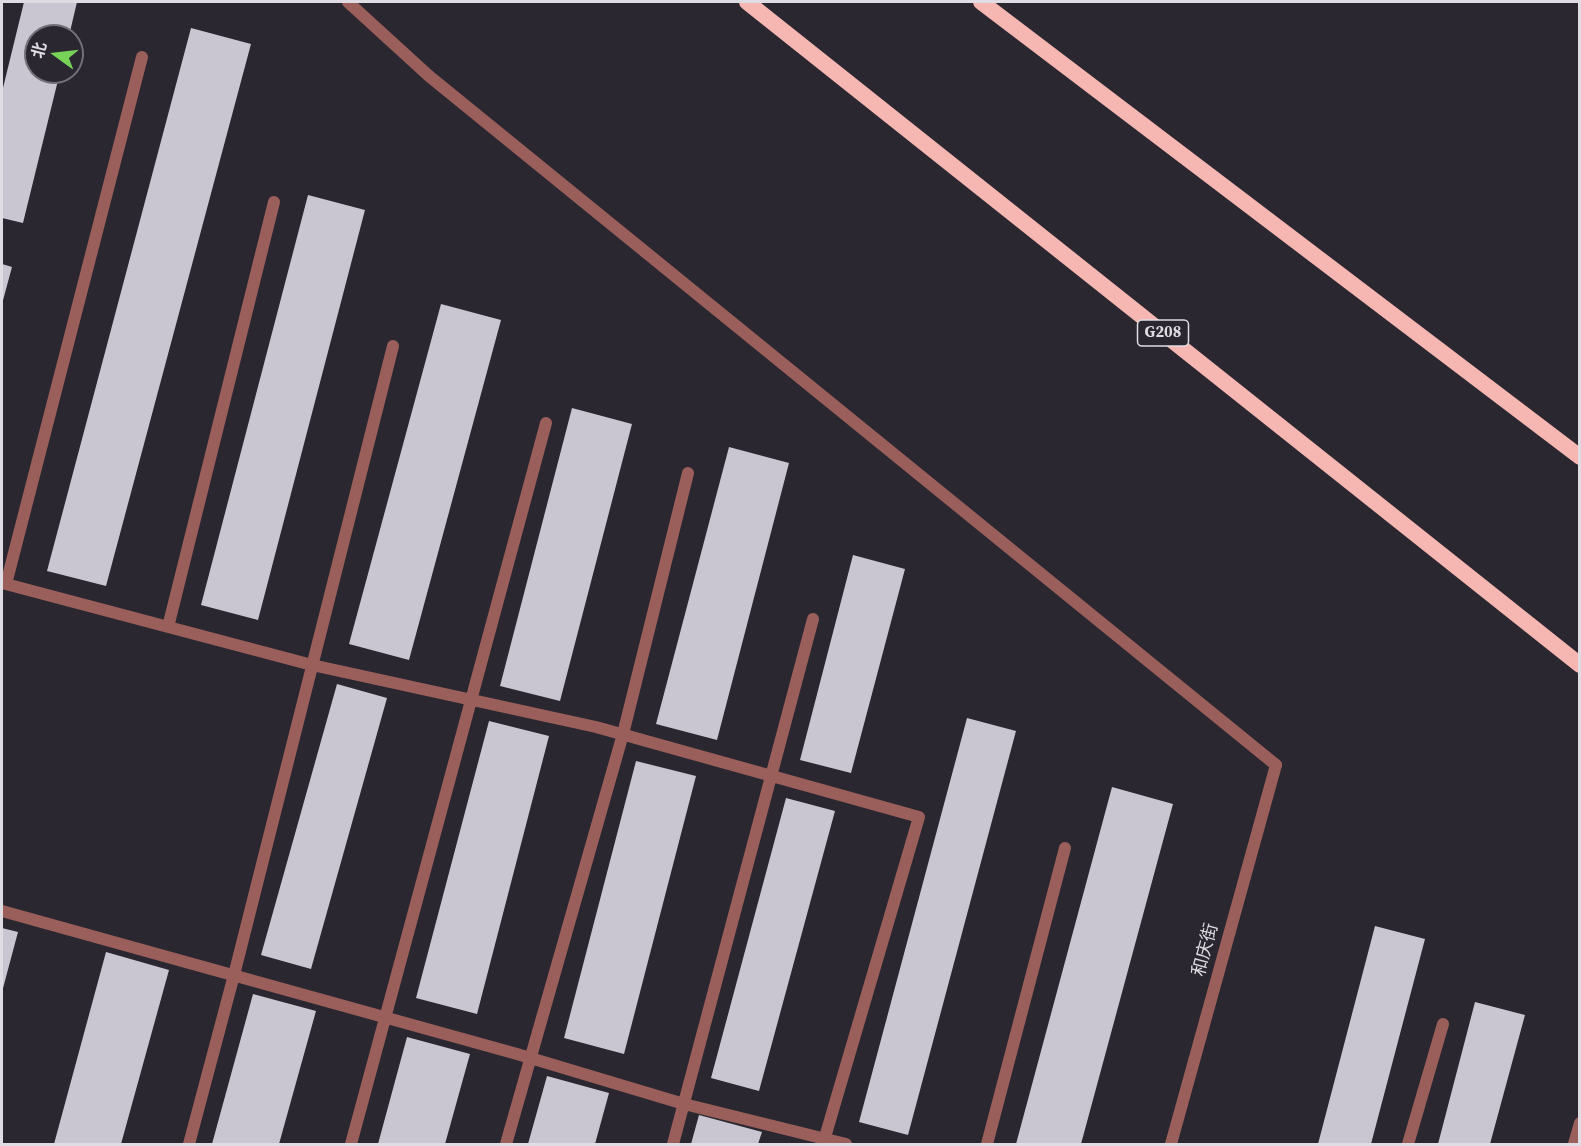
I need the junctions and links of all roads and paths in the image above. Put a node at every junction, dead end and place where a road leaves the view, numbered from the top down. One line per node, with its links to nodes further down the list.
1 (348, 2): 33 (street, 和庆街)
2 (747, 2): 14 (highway, G208)
3 (981, 2): 8 (highway)
4 (142, 57): 10 (street)
5 (274, 202): 12 (street)
6 (393, 346): 13 (street)
7 (546, 423): 15 (street)
8 (1580, 457)
9 (688, 474): 16 (street)
10 (4, 583): 12 (street)
11 (813, 619): 17 (street)
12 (168, 627): 13 (street)
13 (312, 665): 15 (street); 20 (street)
14 (1580, 665)
15 (471, 699): 16 (street); 21 (street)
16 (623, 734): 17 (street); 23 (street)
17 (770, 775): 24 (street); 26 (street)
18 (1065, 848): 32 (street)
19 (2, 911): 20 (street)
20 (234, 975): 21 (street); 27 (street)
21 (386, 1017): 23 (street); 28 (street)
22 (1443, 1024): 34 (street)
23 (530, 1058): 24 (street); 29 (street)
24 (684, 1104): 26 (street); 30 (street)
25 (1580, 1122): 35 (street)
26 (824, 1142): 31 (street)
27 (189, 1144)
28 (351, 1144)
29 (506, 1144)
30 (673, 1144)
31 (846, 1144)
32 (987, 1144)
33 (1171, 1144)
34 (1408, 1144)
35 (1574, 1144)

